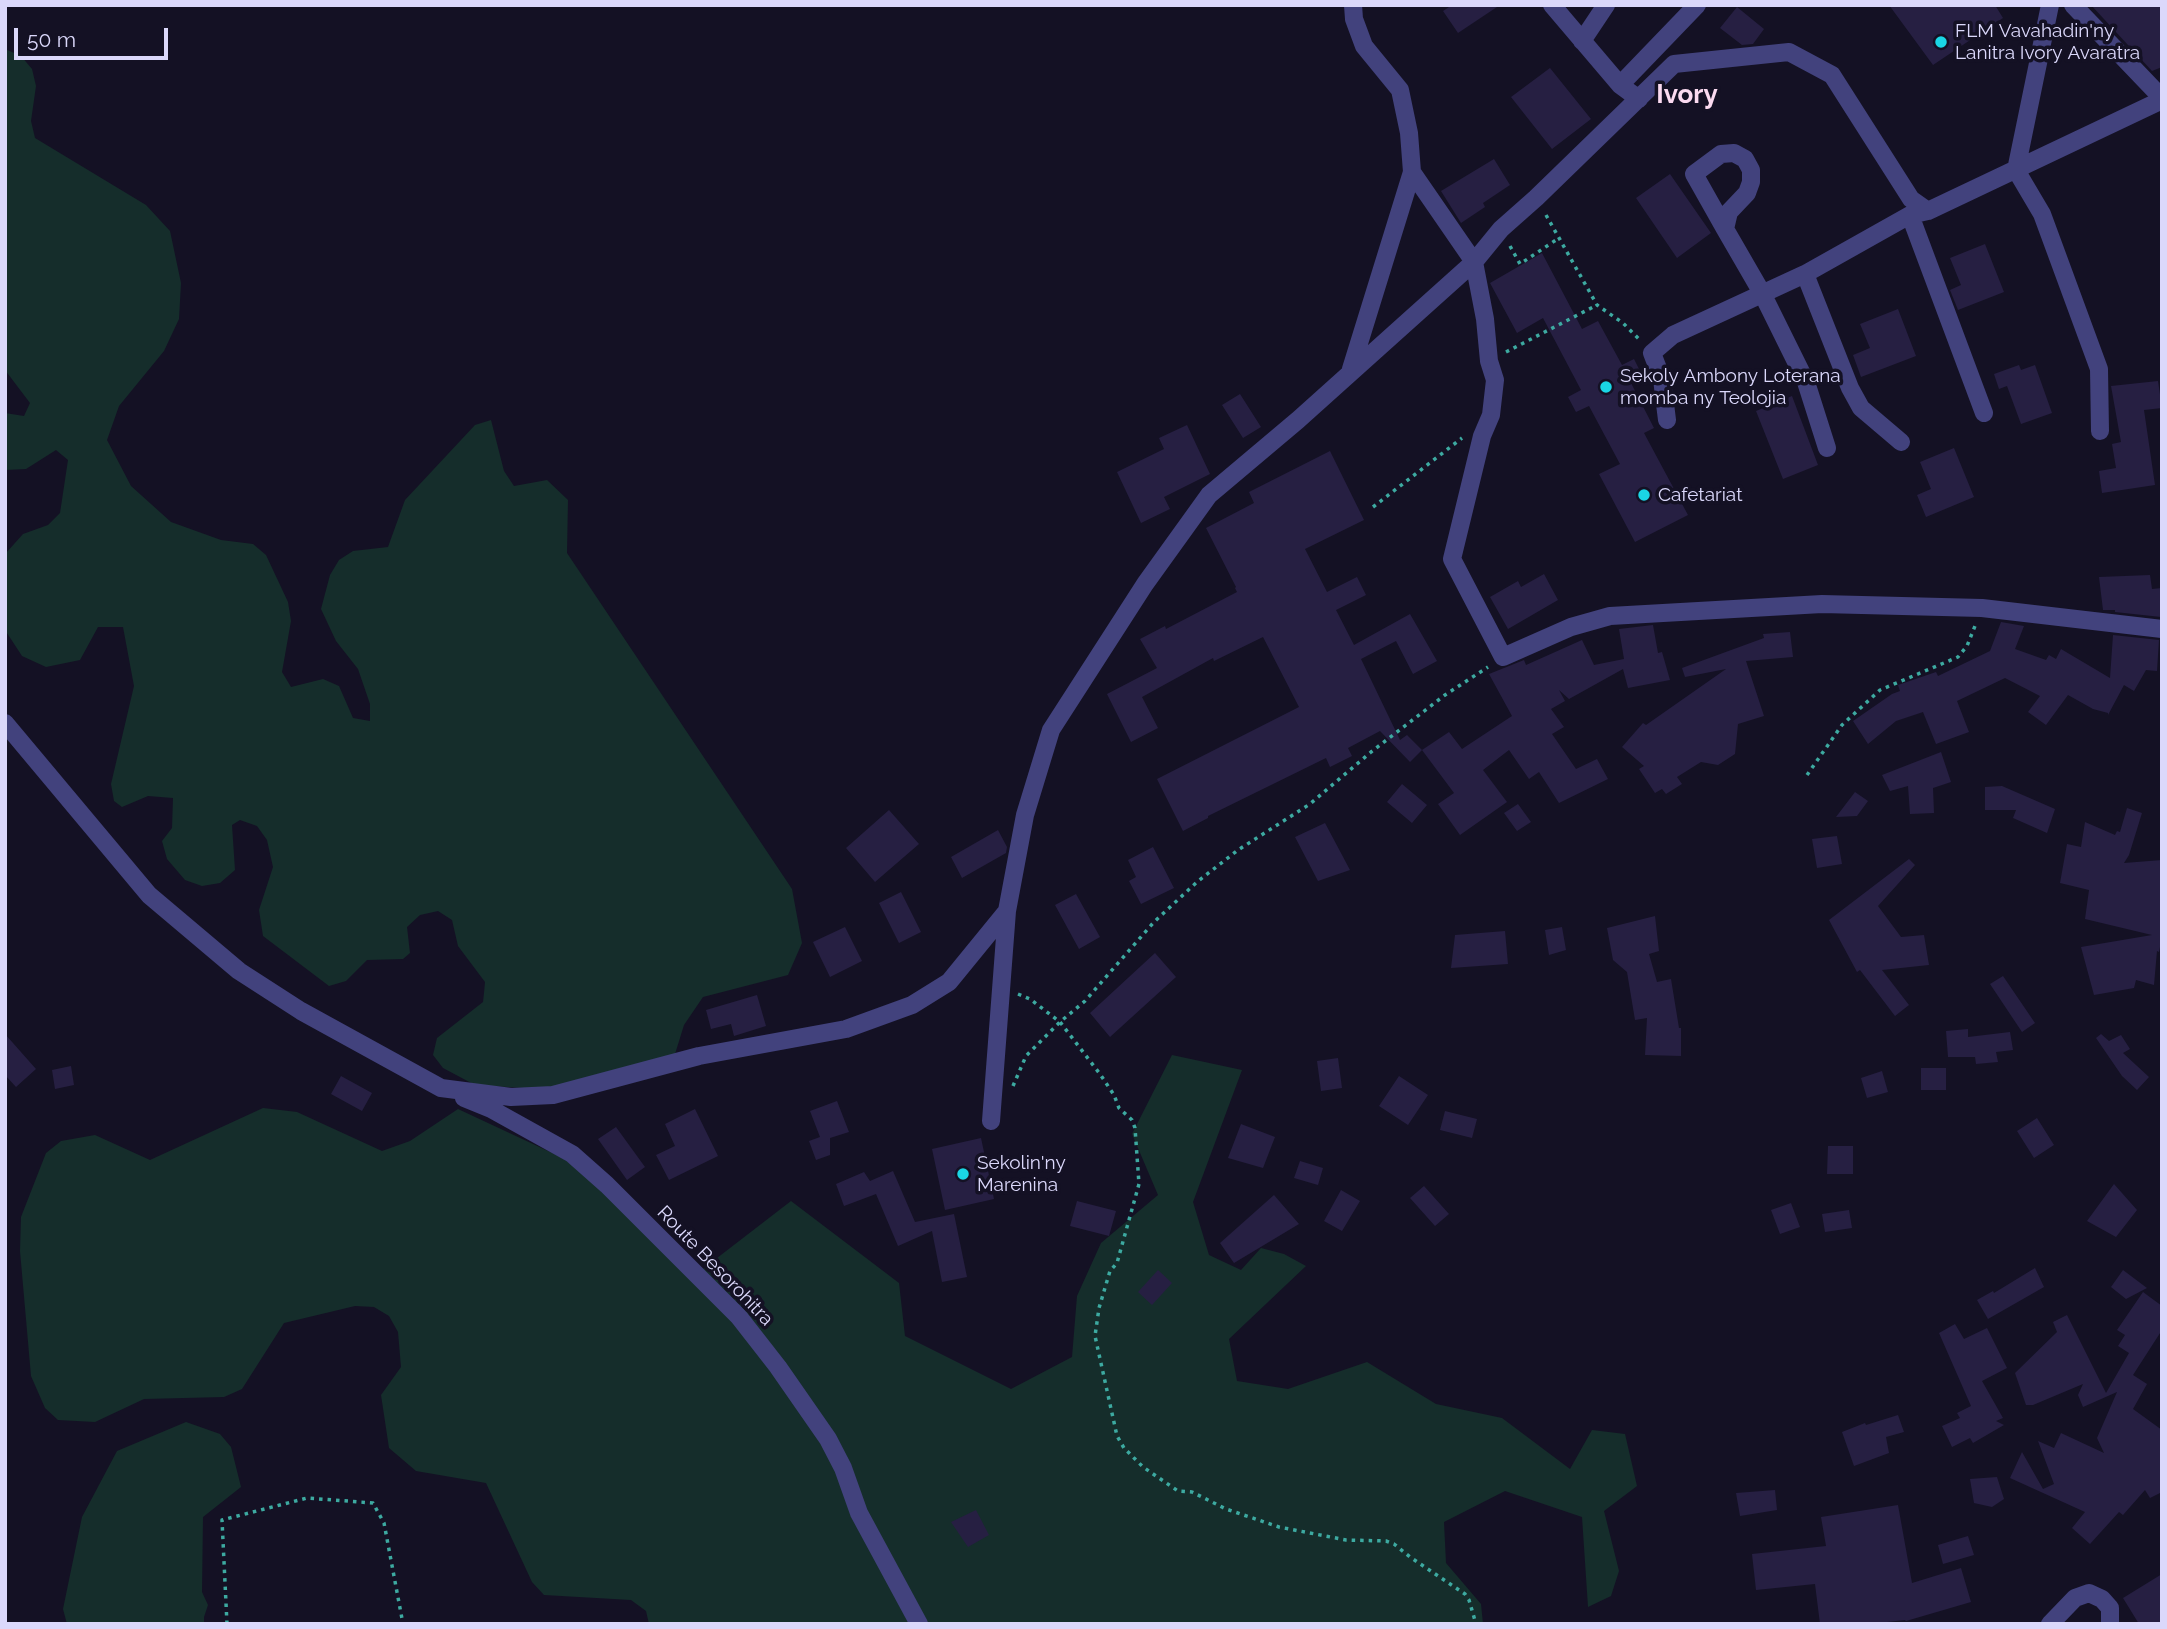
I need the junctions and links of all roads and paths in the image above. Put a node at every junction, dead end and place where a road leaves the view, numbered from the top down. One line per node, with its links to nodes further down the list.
1 (1353, 5): 12 (street)
2 (1552, 5): 7 (street)
3 (1606, 5): 7 (street)
4 (1697, 5): 8 (street)
5 (2050, 5): 11 (street)
6 (2073, 5): 10 (street)
7 (1582, 41): 8 (street)
8 (1620, 85): 9 (street)
9 (1639, 99): 13 (street); 14 (street)
10 (2162, 99): 11 (street)
11 (2016, 170): 14 (street); 28 (street)
12 (1412, 172): 18 (street); 24 (street)
13 (1536, 198): 15 (street); 17 (path)
14 (1919, 213): 19 (street); 25 (street)
15 (1501, 229): 17 (path); 18 (street)
16 (1725, 229): 20 (street)
17 (1559, 238): 21 (path)
18 (1474, 262): 23 (street); 24 (street)
19 (1805, 274): 20 (street); 29 (street)
20 (1762, 293): 22 (street); 30 (street)
21 (1597, 305): 22 (path); 23 (path)
22 (1652, 353): 27 (street)
23 (1489, 361): 26 (street)
24 (1351, 370): 37 (street)
25 (1984, 413)
26 (1491, 415): 31 (path); 34 (street)
27 (1667, 420)
28 (2100, 431)
29 (1901, 442)
30 (1827, 448)
31 (1373, 506)
32 (1982, 608): 33 (street); 34 (street); 36 (path)
33 (2162, 629)
34 (1503, 657): 39 (path)
35 (5, 723): 40 (street, Route Besorohitra)
36 (1807, 775)
37 (1007, 911): 38 (street); 40 (street)
38 (1002, 989): 39 (path); 42 (street)
39 (1060, 1022): 41 (path); 46 (path)
40 (441, 1088): 45 (street, Route Besorohitra)
41 (1011, 1093)
42 (991, 1121)
43 (227, 1624): 44 (path)
44 (403, 1624)
45 (919, 1624)
46 (1476, 1624)
47 (2050, 1624): 48 (street)
48 (2110, 1624)

